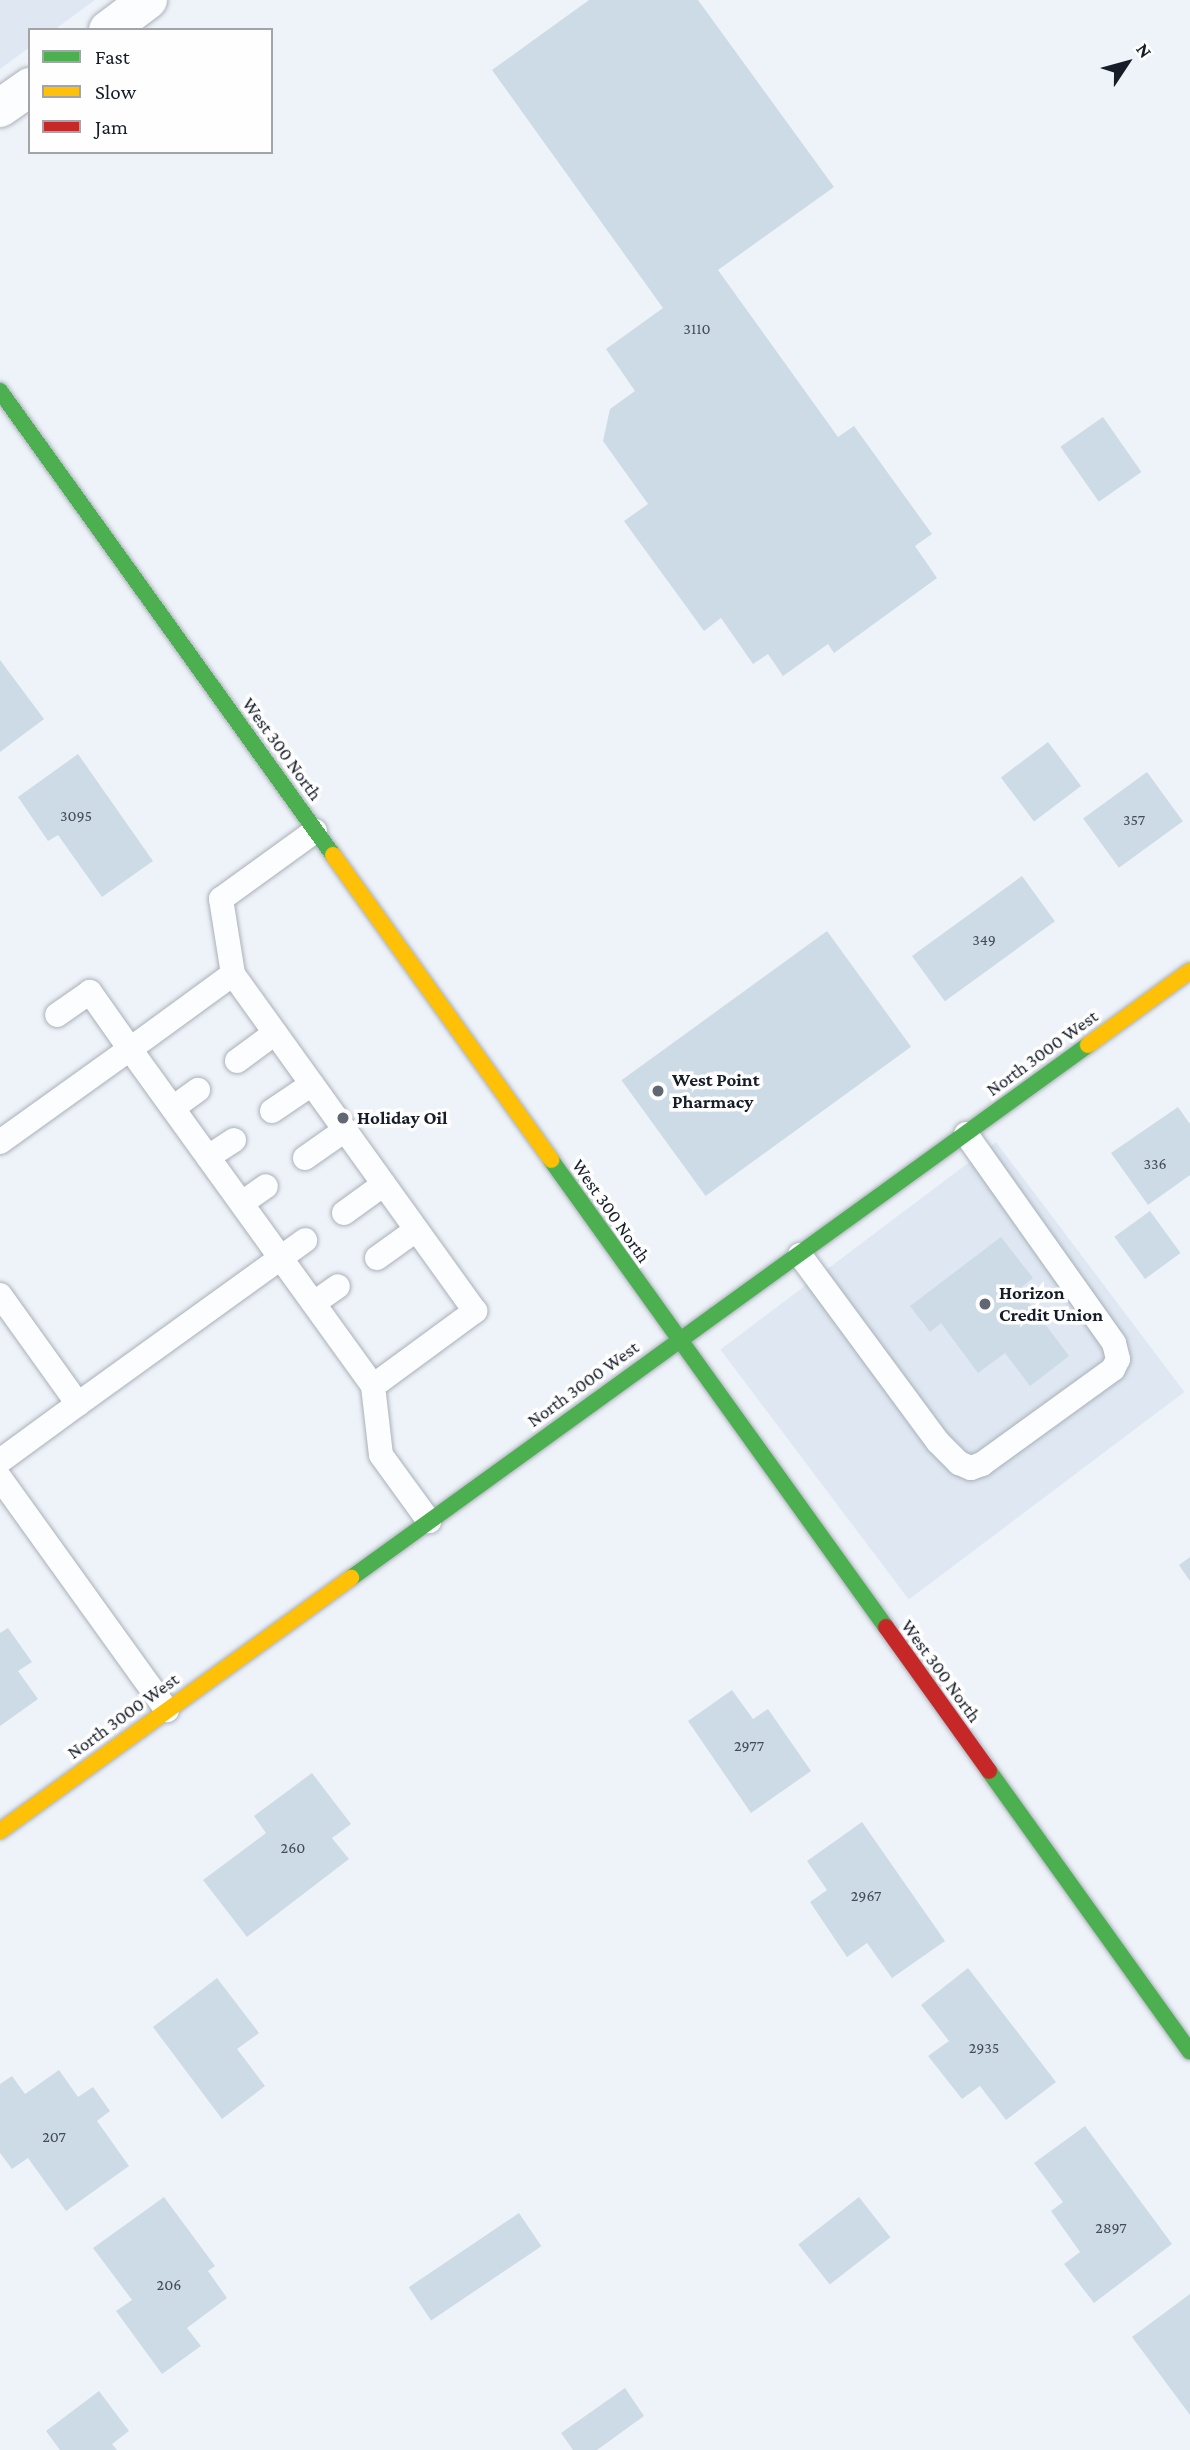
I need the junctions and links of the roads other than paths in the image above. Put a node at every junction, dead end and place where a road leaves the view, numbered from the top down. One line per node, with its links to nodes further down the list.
1 (148, 0): 2 (street)
2 (111, 28)
3 (28, 88): 4 (street)
4 (0, 108)
5 (0, 391): 6 (main road, West 300 North)
6 (315, 831): 8 (lane); 35 (main road, West 300 North)
7 (1190, 971): 18 (main road, North 3000 West)
8 (233, 974): 10 (lane); 11 (lane)
9 (57, 1015): 11 (lane)
10 (275, 1034): 12 (lane); 13 (lane)
11 (130, 1049): 15 (lane); 20 (lane)
12 (237, 1061)
13 (312, 1084): 16 (lane); 17 (lane)
14 (198, 1090): 15 (lane)
15 (173, 1108): 21 (lane)
16 (272, 1111)
17 (345, 1130): 22 (lane); 23 (lane)
18 (966, 1135): 29 (main road, North 3000 West); 29 (lane)
19 (234, 1140): 21 (lane)
20 (0, 1142)
21 (208, 1157): 25 (lane)
22 (305, 1158)
23 (384, 1184): 26 (lane); 27 (lane)
24 (267, 1186): 25 (lane)
25 (242, 1203): 30 (lane)
26 (344, 1213)
27 (416, 1230): 31 (lane); 36 (lane)
28 (305, 1240): 30 (lane)
29 (800, 1255): 35 (main road, North 3000 West)
30 (281, 1258): 34 (lane); 37 (lane)
31 (377, 1258)
32 (338, 1286): 34 (lane)
33 (0, 1295): 37 (lane)
34 (314, 1303): 36 (lane)
35 (678, 1341): 40 (main road, North 3000 West); 43 (main road, West 300 North)
36 (373, 1386): 40 (lane)
37 (78, 1404): 38 (lane)
38 (0, 1461)
39 (0, 1478): 41 (lane)
40 (429, 1521): 41 (main road, North 3000 West)
41 (167, 1710): 42 (main road, North 3000 West)
42 (0, 1831)
43 (1190, 2052)

